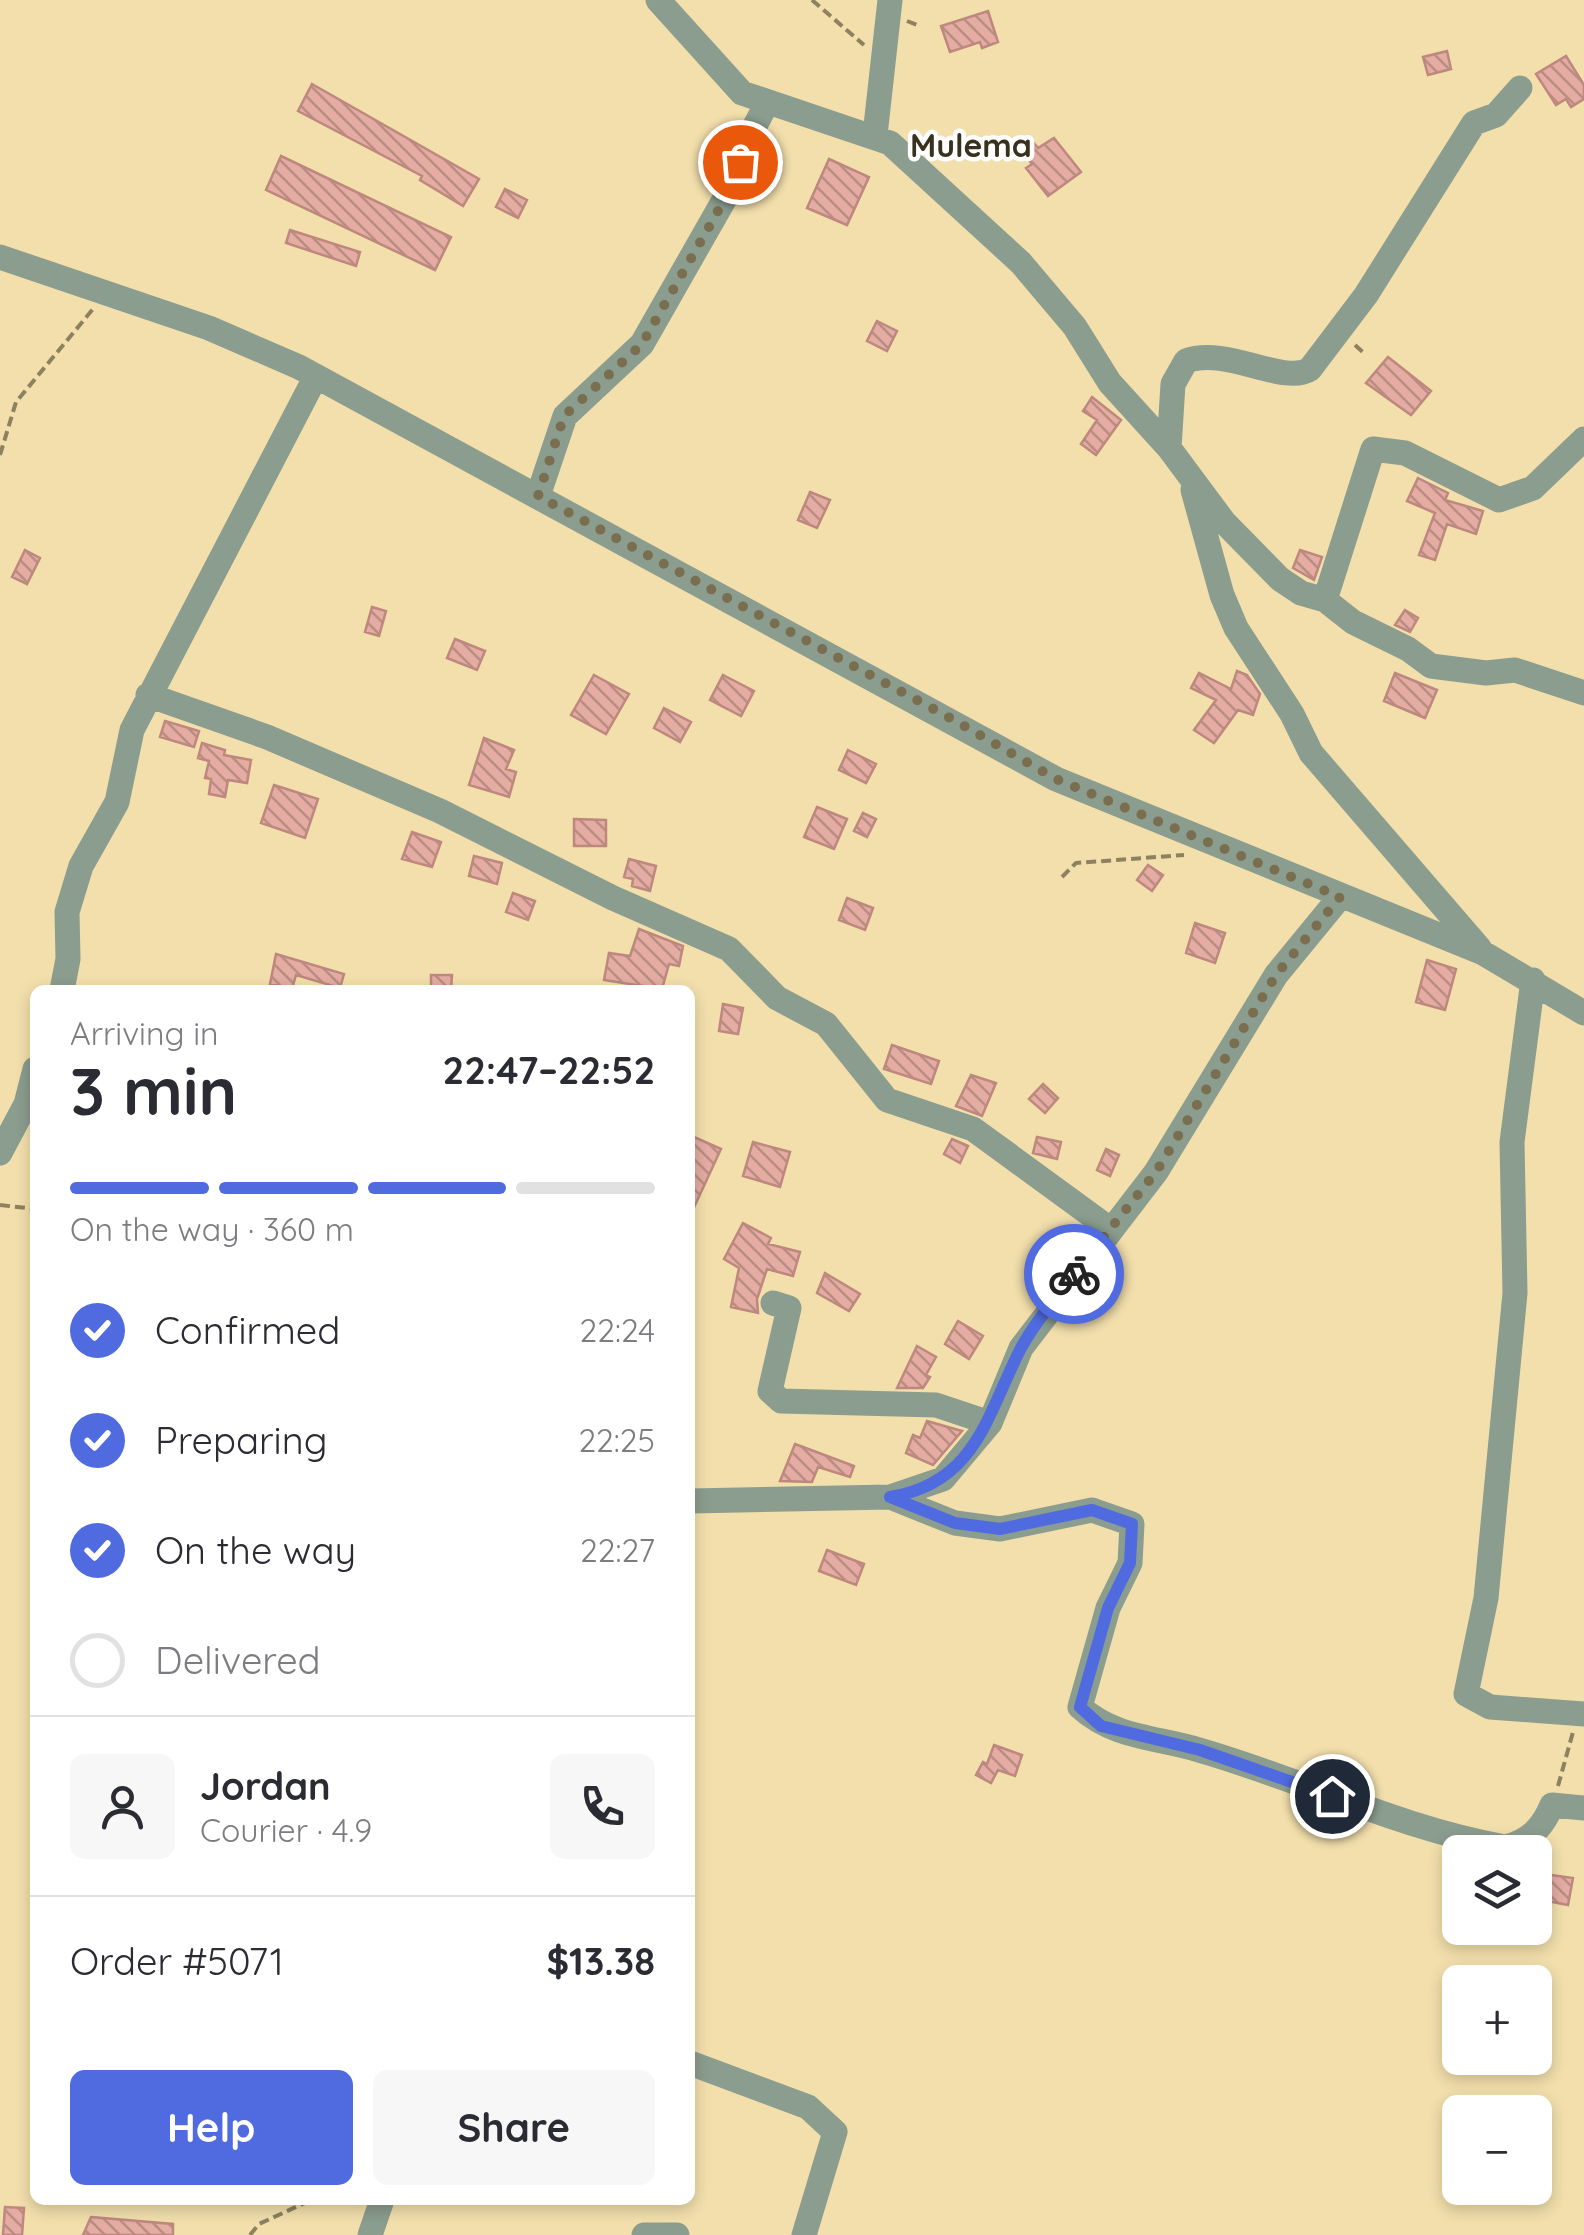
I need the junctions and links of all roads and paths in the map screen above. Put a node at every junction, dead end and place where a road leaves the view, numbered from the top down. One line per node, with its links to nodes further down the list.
1 (658, 0): 6 (street)
2 (812, 0): 4 (path)
3 (890, 0): 4 (street)
4 (884, 61): 7 (street)
5 (1520, 88): 12 (street)
6 (768, 103): 7 (street); 15 (street)
7 (875, 135): 12 (street)
8 (0, 258): 9 (street)
9 (100, 290): 10 (street); 13 (path)
10 (316, 376): 15 (street); 18 (street)
11 (1584, 439): 16 (street)
12 (1169, 448): 14 (street)
13 (0, 455)
14 (1189, 474): 16 (street); 22 (street)
15 (538, 496): 19 (street)
16 (1325, 600): 17 (street)
17 (1584, 694)
18 (148, 695): 24 (street); 30 (street)
19 (1215, 846): 20 (path); 21 (street)
20 (1062, 877)
21 (1340, 897): 22 (street); 30 (street)
22 (1483, 953): 23 (street)
23 (1533, 980): 25 (street); 35 (street)
24 (63, 985)
25 (1584, 1013)
26 (30, 1088): 27 (street)
27 (0, 1154)
28 (0, 1205): 29 (path)
29 (30, 1208)
30 (1110, 1229): 32 (street)
31 (773, 1304): 32 (street)
32 (990, 1424): 33 (street)
33 (890, 1497): 34 (street); 36 (street)
34 (695, 1501)
35 (1581, 1714): 36 (path)
36 (1552, 1804): 37 (street)
37 (1584, 1808)
38 (695, 2065): 45 (street)
39 (300, 2205): 41 (path)
40 (380, 2205): 42 (street)
41 (250, 2235)
42 (370, 2235)
43 (644, 2235): 44 (street)
44 (676, 2235)
45 (804, 2235)

